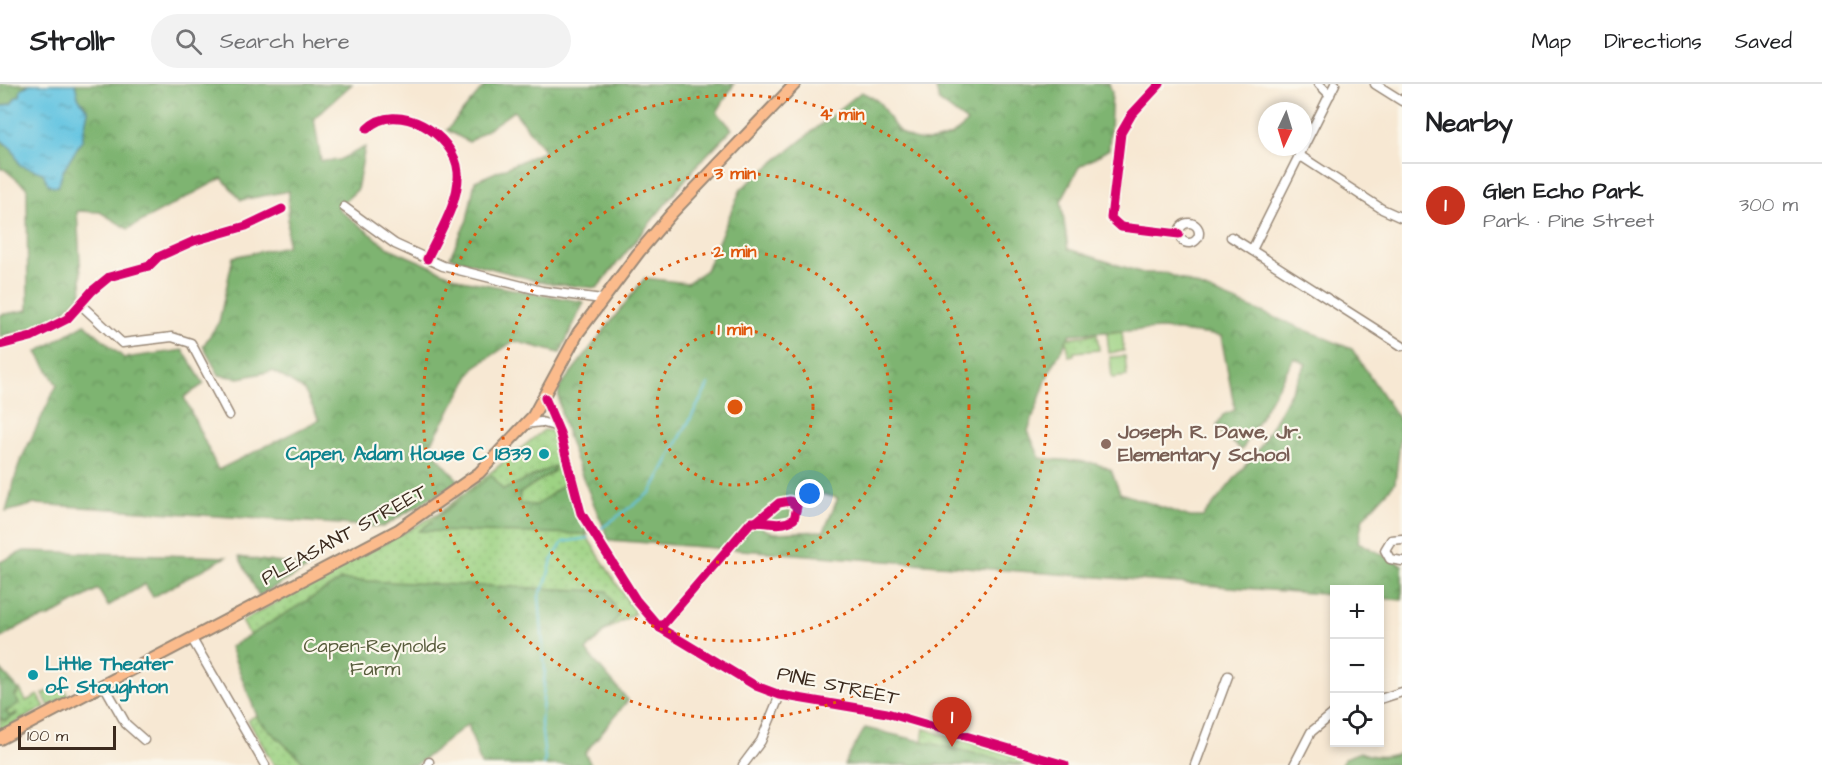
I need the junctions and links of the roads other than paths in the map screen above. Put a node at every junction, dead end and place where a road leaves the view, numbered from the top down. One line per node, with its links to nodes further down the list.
1 (795, 84): 19 (main road, PLEASANT STREET)
2 (1160, 84): 15 (street)
3 (1319, 84): 6 (street)
4 (1335, 84): 6 (street)
5 (1375, 84): 7 (street)
6 (1330, 94): 9 (street)
7 (1402, 101)
8 (367, 129): 18 (street)
9 (1312, 129)
10 (1299, 156): 17 (street)
11 (1301, 156): 14 (street)
12 (344, 207): 18 (street)
13 (282, 209): 20 (street)
14 (1402, 218)
15 (1179, 234)
16 (1231, 237): 17 (street)
17 (1252, 250): 22 (street)
18 (427, 259): 19 (street)
19 (602, 299): 23 (main road, PLEASANT STREET)
20 (81, 305): 21 (street); 24 (street)
21 (0, 345)
22 (1402, 346)
23 (545, 398): 25 (main road, PLEASANT STREET); 26 (street, PINE STREET)
24 (229, 415)
25 (526, 424): 26 (street); 31 (main road, PLEASANT STREET)
26 (558, 428): 30 (street, PINE STREET)
27 (756, 522): 30 (street)
28 (1402, 539): 29 (street)
29 (1402, 561)
30 (660, 628): 35 (street, PINE STREET)
31 (192, 639): 33 (main road, PLEASANT STREET); 40 (street)
32 (1228, 676): 43 (street)
33 (104, 685): 38 (main road, PLEASANT STREET); 39 (street)
34 (1402, 692): 36 (street)
35 (780, 695): 41 (street); 42 (street, PINE STREET)
36 (1384, 698)
37 (1330, 717): 44 (street)
38 (0, 740)
39 (144, 740)
40 (265, 765)
41 (743, 765)
42 (1065, 765)
43 (1195, 765)
44 (1294, 765)

